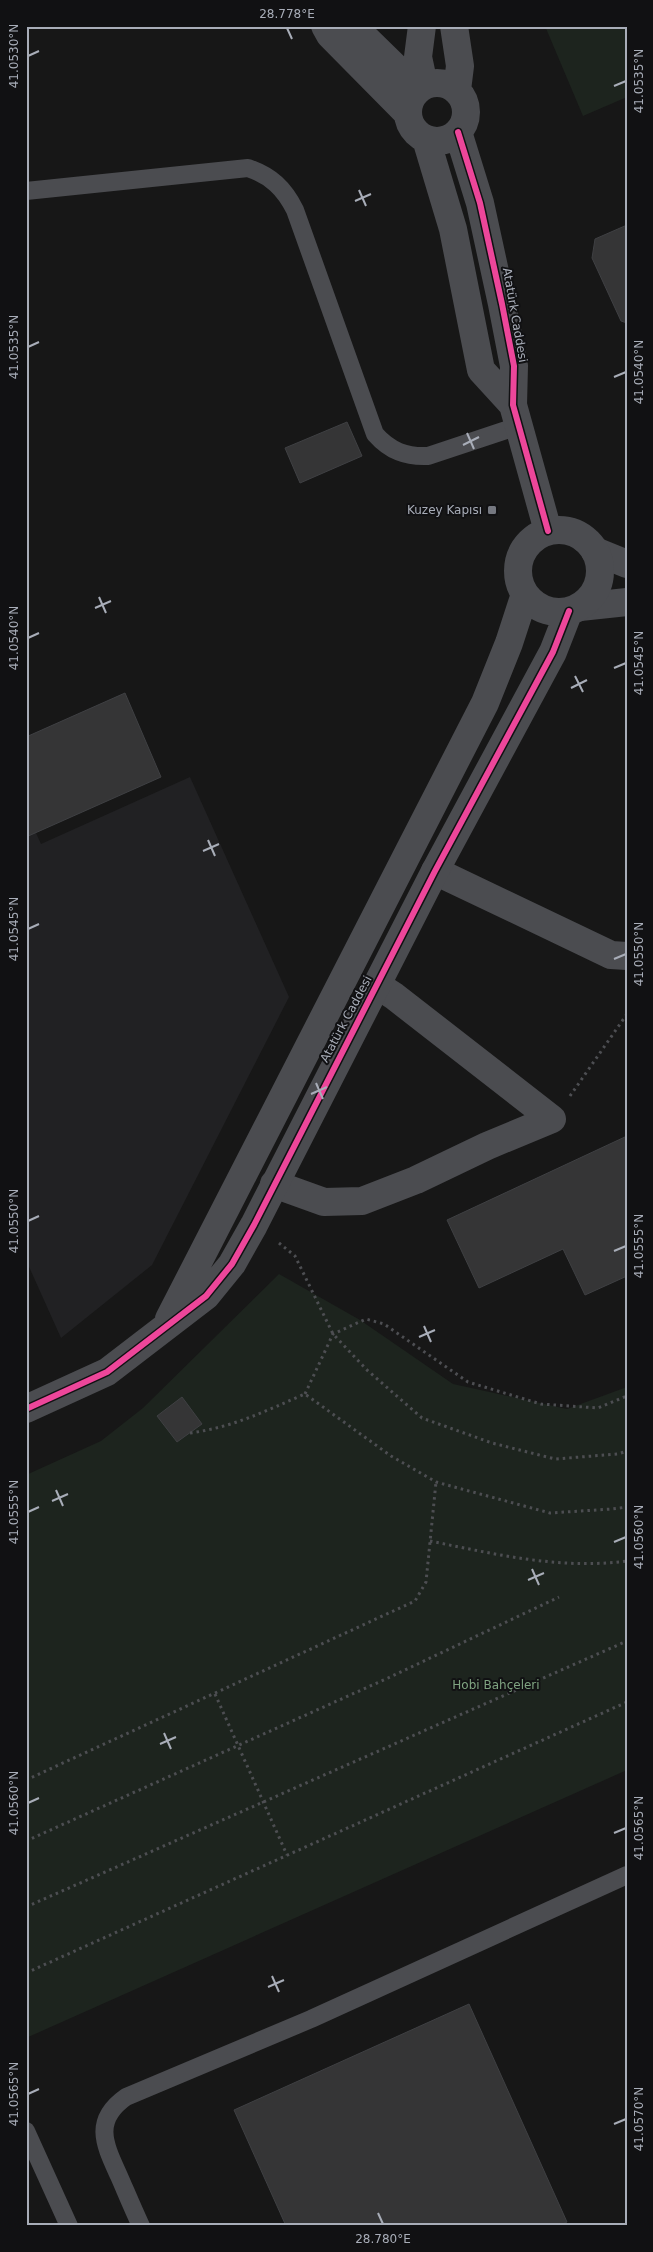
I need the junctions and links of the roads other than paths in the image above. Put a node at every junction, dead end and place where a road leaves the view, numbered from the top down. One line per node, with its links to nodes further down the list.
1 (325, 26): 6 (street)
2 (353, 26): 6 (street)
3 (422, 26): 6 (street)
4 (454, 26): 5 (street)
5 (457, 90): 6 (street); 7 (street)
6 (415, 96): 8 (street)
7 (458, 132): 8 (street); 10 (street, Atatürk Caddesi)
8 (426, 139): 10 (street, Atatürk Caddesi)
9 (26, 192): 10 (lane)
10 (516, 416): 11 (street, Atatürk Caddesi)
11 (548, 531): 12 (street); 14 (street)
12 (595, 551): 13 (street); 16 (street)
13 (627, 564)
14 (525, 594): 16 (street); 17 (street, Atatürk Caddesi)
15 (627, 602): 16 (street)
16 (574, 609): 18 (street, Atatürk Caddesi)
17 (406, 856): 18 (street); 20 (street, Atatürk Caddesi)
18 (435, 871): 19 (street); 21 (street, Atatürk Caddesi)
19 (627, 956)
20 (350, 966): 21 (street); 23 (street, Atatürk Caddesi)
21 (377, 985): 22 (street, Atatürk Caddesi); 22 (street)
22 (274, 1184): 23 (street, Atatürk Caddesi)
23 (166, 1325): 24 (street, Atatürk Caddesi)
24 (26, 1409)
25 (627, 1875): 28 (lane)
26 (26, 2131): 27 (lane)
27 (68, 2226)
28 (141, 2226)

